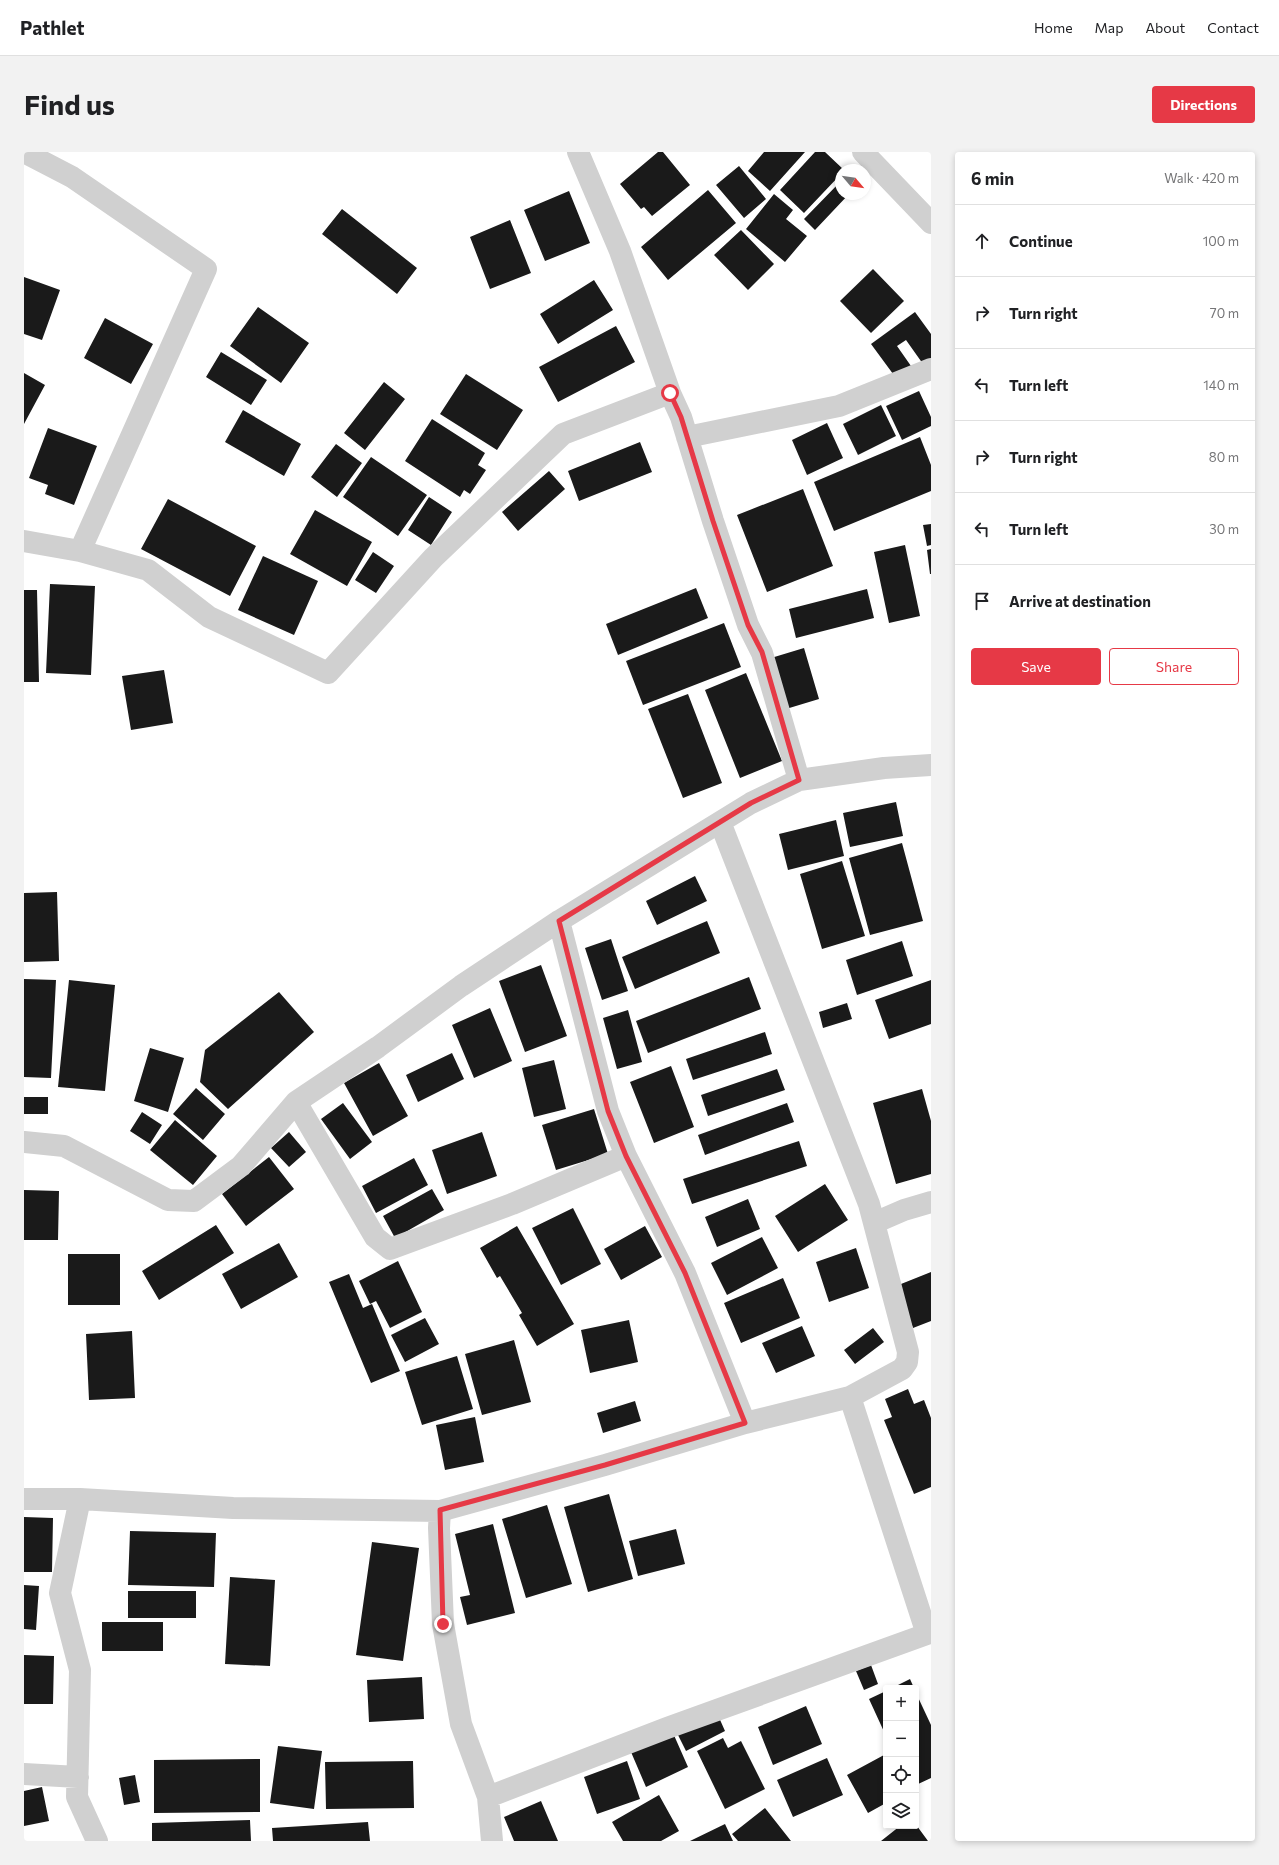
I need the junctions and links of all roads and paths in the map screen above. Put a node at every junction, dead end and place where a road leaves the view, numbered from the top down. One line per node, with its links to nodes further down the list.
1 (24, 152): 9 (street)
2 (578, 152): 6 (street)
3 (863, 152): 4 (street)
4 (931, 223)
5 (931, 369): 7 (street)
6 (670, 393): 7 (street); 9 (street)
7 (687, 437): 11 (street)
8 (24, 541): 9 (street)
9 (80, 551)
10 (931, 765): 11 (street)
11 (799, 780): 12 (street)
12 (720, 822): 13 (street); 18 (street)
13 (559, 921): 14 (street); 16 (street)
14 (296, 1102): 15 (street); 16 (street)
15 (24, 1142)
16 (626, 1156): 20 (street)
17 (931, 1202): 18 (street)
18 (874, 1223): 19 (street)
19 (850, 1397): 20 (street); 24 (street)
20 (745, 1423): 23 (street)
21 (24, 1499): 22 (street)
22 (80, 1499): 23 (street); 26 (street)
23 (440, 1510): 27 (street)
24 (929, 1634): 27 (street)
25 (24, 1774): 26 (street)
26 (78, 1777): 28 (street)
27 (488, 1797): 29 (street)
28 (97, 1841)
29 (492, 1841)

